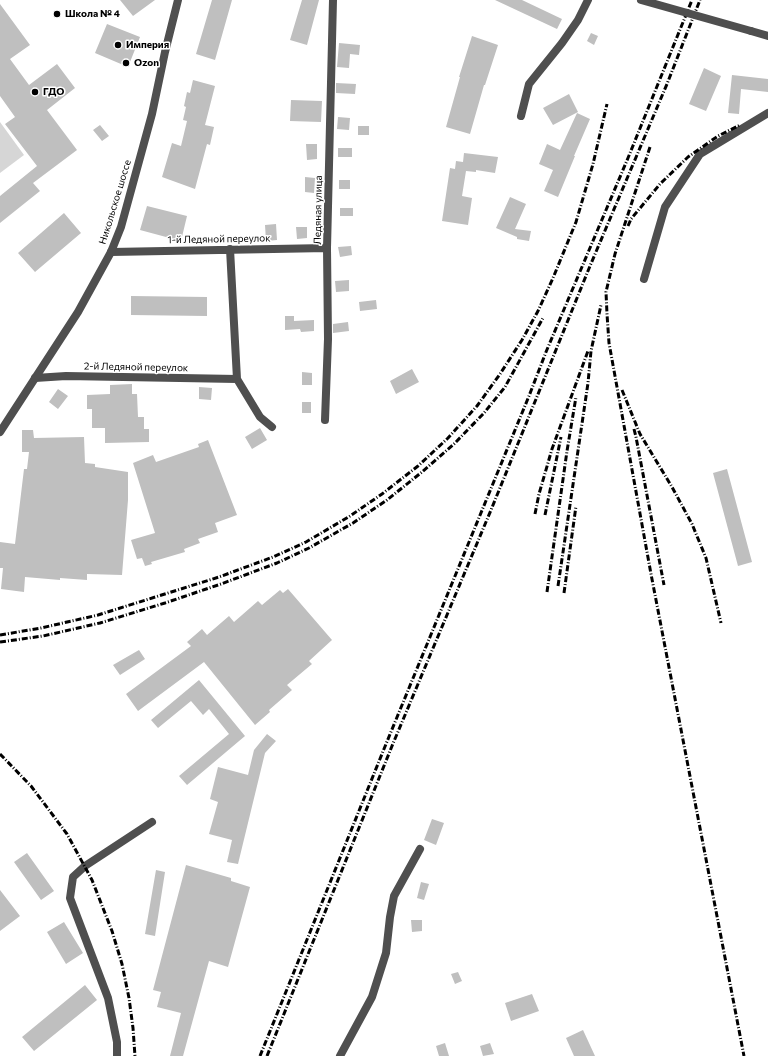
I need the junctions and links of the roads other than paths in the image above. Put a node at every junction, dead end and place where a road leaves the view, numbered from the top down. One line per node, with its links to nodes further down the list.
1 (178, 0): 10 (street, Никольское шоссе)
2 (333, 0): 8 (street, Ледяная улица)
3 (588, 0): 7 (street)
4 (641, 0): 5 (street, bridge)
5 (768, 36)
6 (768, 113): 11 (street)
7 (522, 116)
8 (327, 248): 9 (street, 1-й Ледяной переулок); 14 (street, Ледяная улица)
9 (230, 249): 10 (street, 1-й Ледяной переулок); 13 (street)
10 (111, 252): 12 (street, Никольское шоссе)
11 (644, 279)
12 (35, 378): 13 (street, 2-й Ледяной переулок); 16 (street, Никольское шоссе)
13 (237, 379): 15 (street)
14 (325, 420)
15 (272, 428)
16 (0, 432)
17 (152, 822): 19 (street)
18 (420, 849): 20 (street)
19 (117, 1056)
20 (340, 1056)

